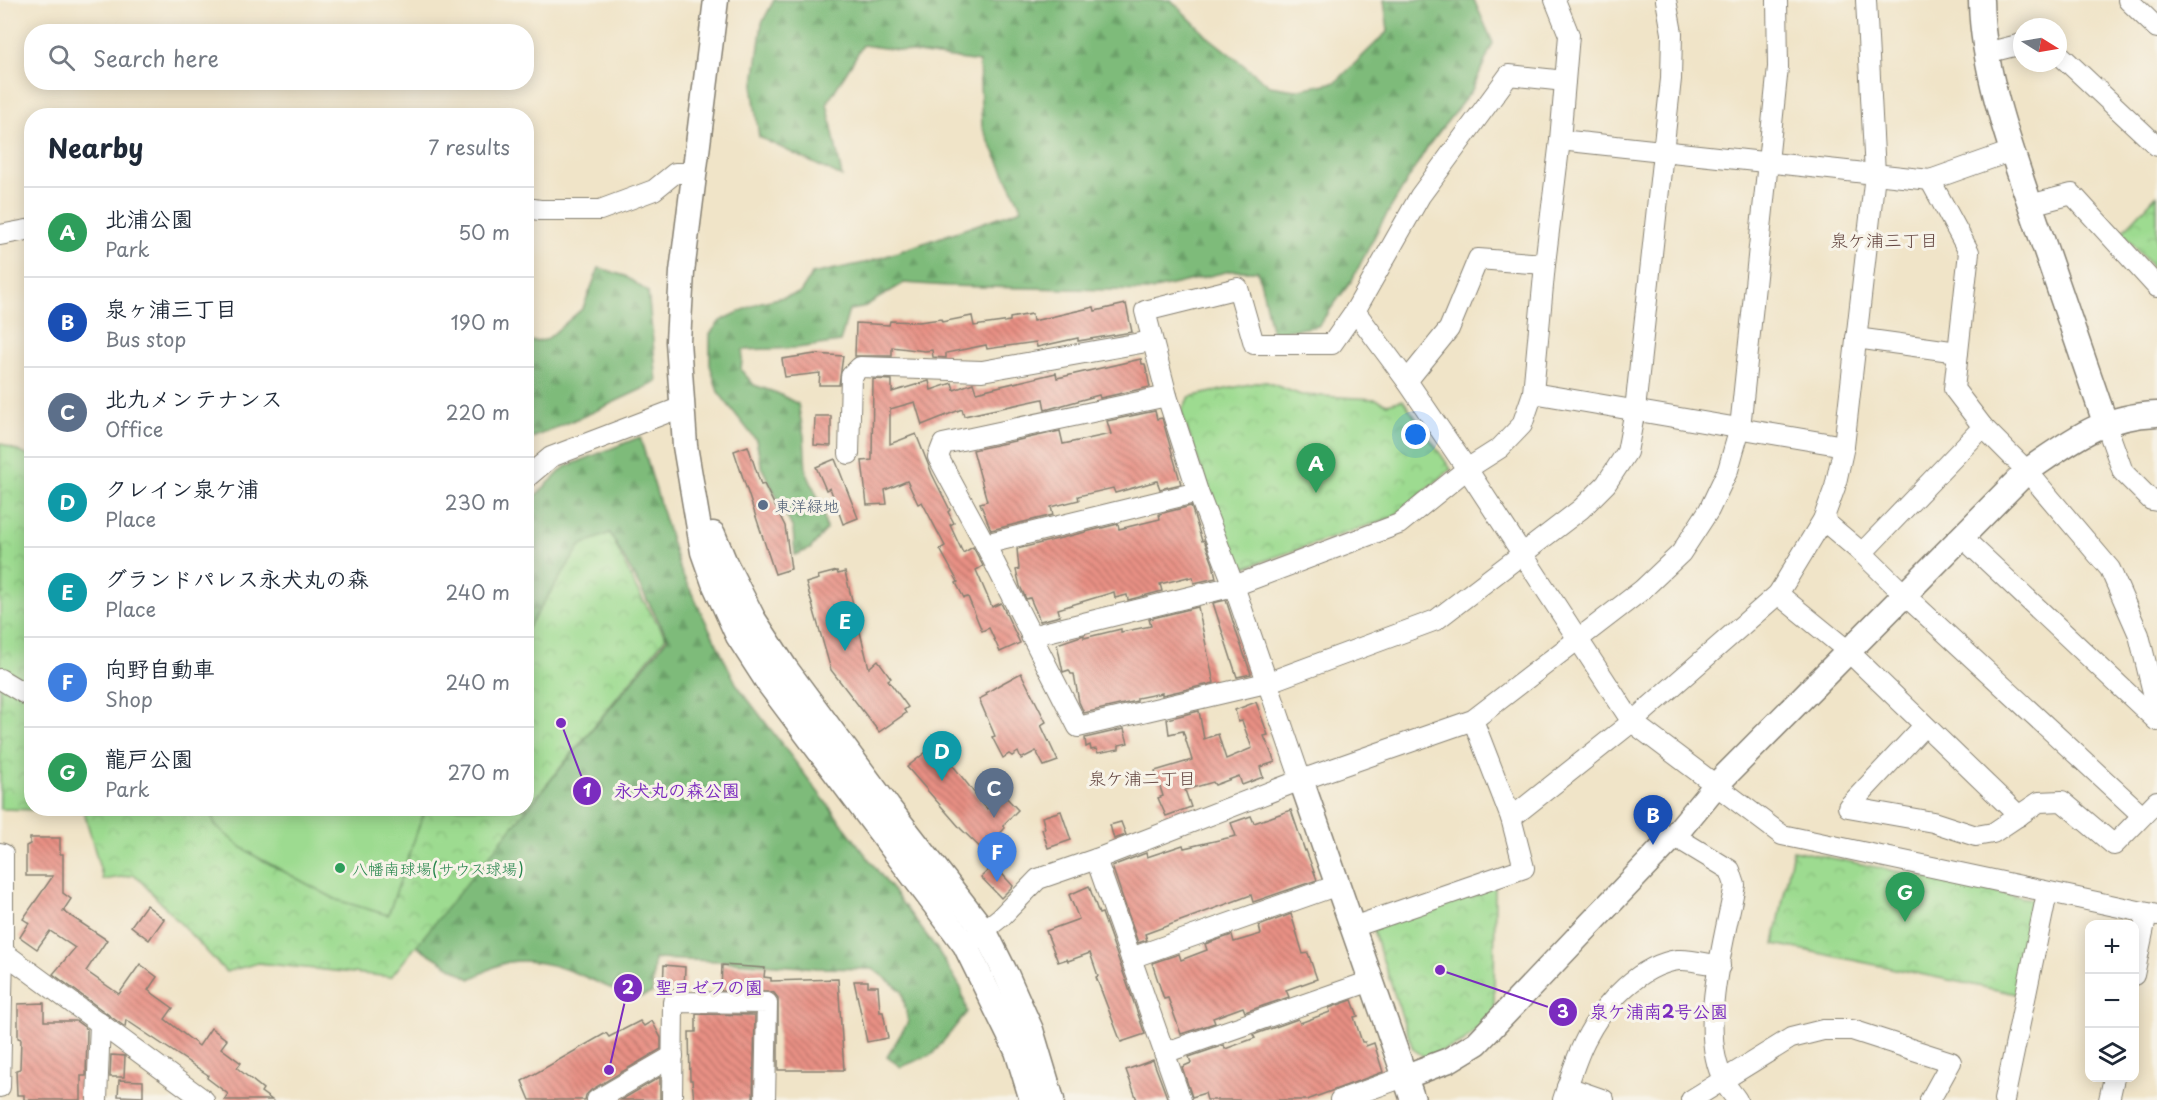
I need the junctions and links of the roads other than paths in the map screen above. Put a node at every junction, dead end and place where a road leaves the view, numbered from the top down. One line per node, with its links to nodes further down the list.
1 (716, 0): 18 (street)
2 (1555, 0): 12 (street)
3 (1666, 0): 15 (street)
4 (1777, 0): 17 (street)
5 (1866, 0): 19 (street)
6 (1981, 0): 10 (street)
7 (2128, 0): 8 (street)
8 (2157, 28)
9 (2013, 46): 10 (street)
10 (1986, 53): 16 (street)
11 (2067, 61): 14 (street)
12 (1565, 81): 13 (street); 27 (street)
13 (1560, 140): 15 (street); 25 (street)
14 (2157, 146)
15 (1664, 150): 17 (street); 35 (street)
16 (2012, 151): 20 (street); 21 (street)
17 (1767, 163): 19 (street); 39 (street)
18 (694, 173): 22 (street); 34 (street)
19 (1875, 174): 20 (street); 28 (street)
20 (1930, 180): 30 (street)
21 (2031, 205): 26 (street); 37 (street)
22 (534, 209)
23 (24, 230): 24 (street)
24 (0, 235)
25 (1545, 264): 31 (street); 32 (street)
26 (2157, 287)
27 (1354, 311): 29 (street); 31 (street)
28 (1856, 338): 30 (street); 40 (street)
29 (1152, 341): 33 (street); 41 (street)
30 (1958, 352): 38 (street)
31 (1407, 381): 42 (street)
32 (1533, 393): 35 (street); 42 (street)
33 (1167, 396): 45 (street); 49 (street)
34 (682, 407): 43 (street); 79 (street)
35 (1635, 410): 39 (street); 51 (street)
36 (2157, 414): 37 (street)
37 (2105, 422): 44 (street); 46 (street)
38 (1983, 427): 44 (street); 50 (street)
39 (1740, 428): 40 (street); 56 (street)
40 (1844, 446): 47 (street)
41 (849, 454)
42 (1467, 469): 51 (street); 52 (street)
43 (534, 471)
44 (2027, 471): 48 (street); 61 (street)
45 (1198, 492): 49 (street); 52 (street)
46 (2157, 501)
47 (1823, 520): 50 (street); 53 (street)
48 (1962, 537): 54 (street); 63 (street)
49 (985, 544): 55 (street)
50 (1862, 553): 54 (street)
51 (1521, 554): 56 (street); 59 (street)
52 (1234, 586): 55 (street); 59 (street)
53 (1778, 594): 57 (street); 64 (street)
54 (1904, 596): 57 (street); 69 (street)
55 (1031, 636): 59 (street)
56 (1578, 639): 62 (street); 64 (street)
57 (1848, 651): 65 (street); 67 (street)
58 (0, 679): 60 (street)
59 (1266, 683): 66 (street)
60 (24, 693)
61 (2157, 709)
62 (1473, 720): 66 (street); 71 (street)
63 (2157, 721)
64 (1632, 722): 67 (street); 71 (street)
65 (1924, 726): 70 (street); 70 (street)
66 (1301, 780): 74 (street); 75 (street)
67 (1716, 785): 72 (street); 76 (street)
68 (2157, 801): 69 (street)
69 (2142, 815): 70 (street)
70 (2019, 816)
71 (1511, 818): 78 (street)
72 (1674, 836): 82 (street); 88 (street)
73 (0, 854): 80 (street)
74 (1096, 859): 79 (street); 81 (street)
75 (1338, 885): 78 (street); 81 (street)
76 (2047, 893): 77 (street); 107 (street)
77 (2152, 914): 83 (street)
78 (1353, 927): 84 (street)
79 (975, 938): 98 (street); 99 (street)
80 (2, 952): 85 (street); 91 (street)
81 (1131, 958): 86 (street)
82 (1720, 966): 89 (street); 92 (street)
83 (2134, 974)
84 (1371, 981): 86 (street); 88 (street)
85 (100, 1023): 93 (street); 94 (street)
86 (1164, 1053): 100 (street)
87 (673, 1056): 95 (street); 96 (street); 97 (street)
88 (1404, 1077): 101 (street); 102 (street)
89 (1723, 1081): 104 (street); 105 (street); 106 (street)
90 (2113, 1082): 108 (street)
91 (0, 1087)
92 (1565, 1094): 103 (street)
93 (195, 1097)
94 (97, 1100)
95 (597, 1100)
96 (672, 1100)
97 (765, 1100)
98 (1032, 1100)
99 (1052, 1100)
100 (1181, 1100)
101 (1340, 1100)
102 (1413, 1100)
103 (1604, 1100)
104 (1691, 1100)
105 (1737, 1100)
106 (1930, 1100)
107 (2004, 1100)
108 (2109, 1100)

